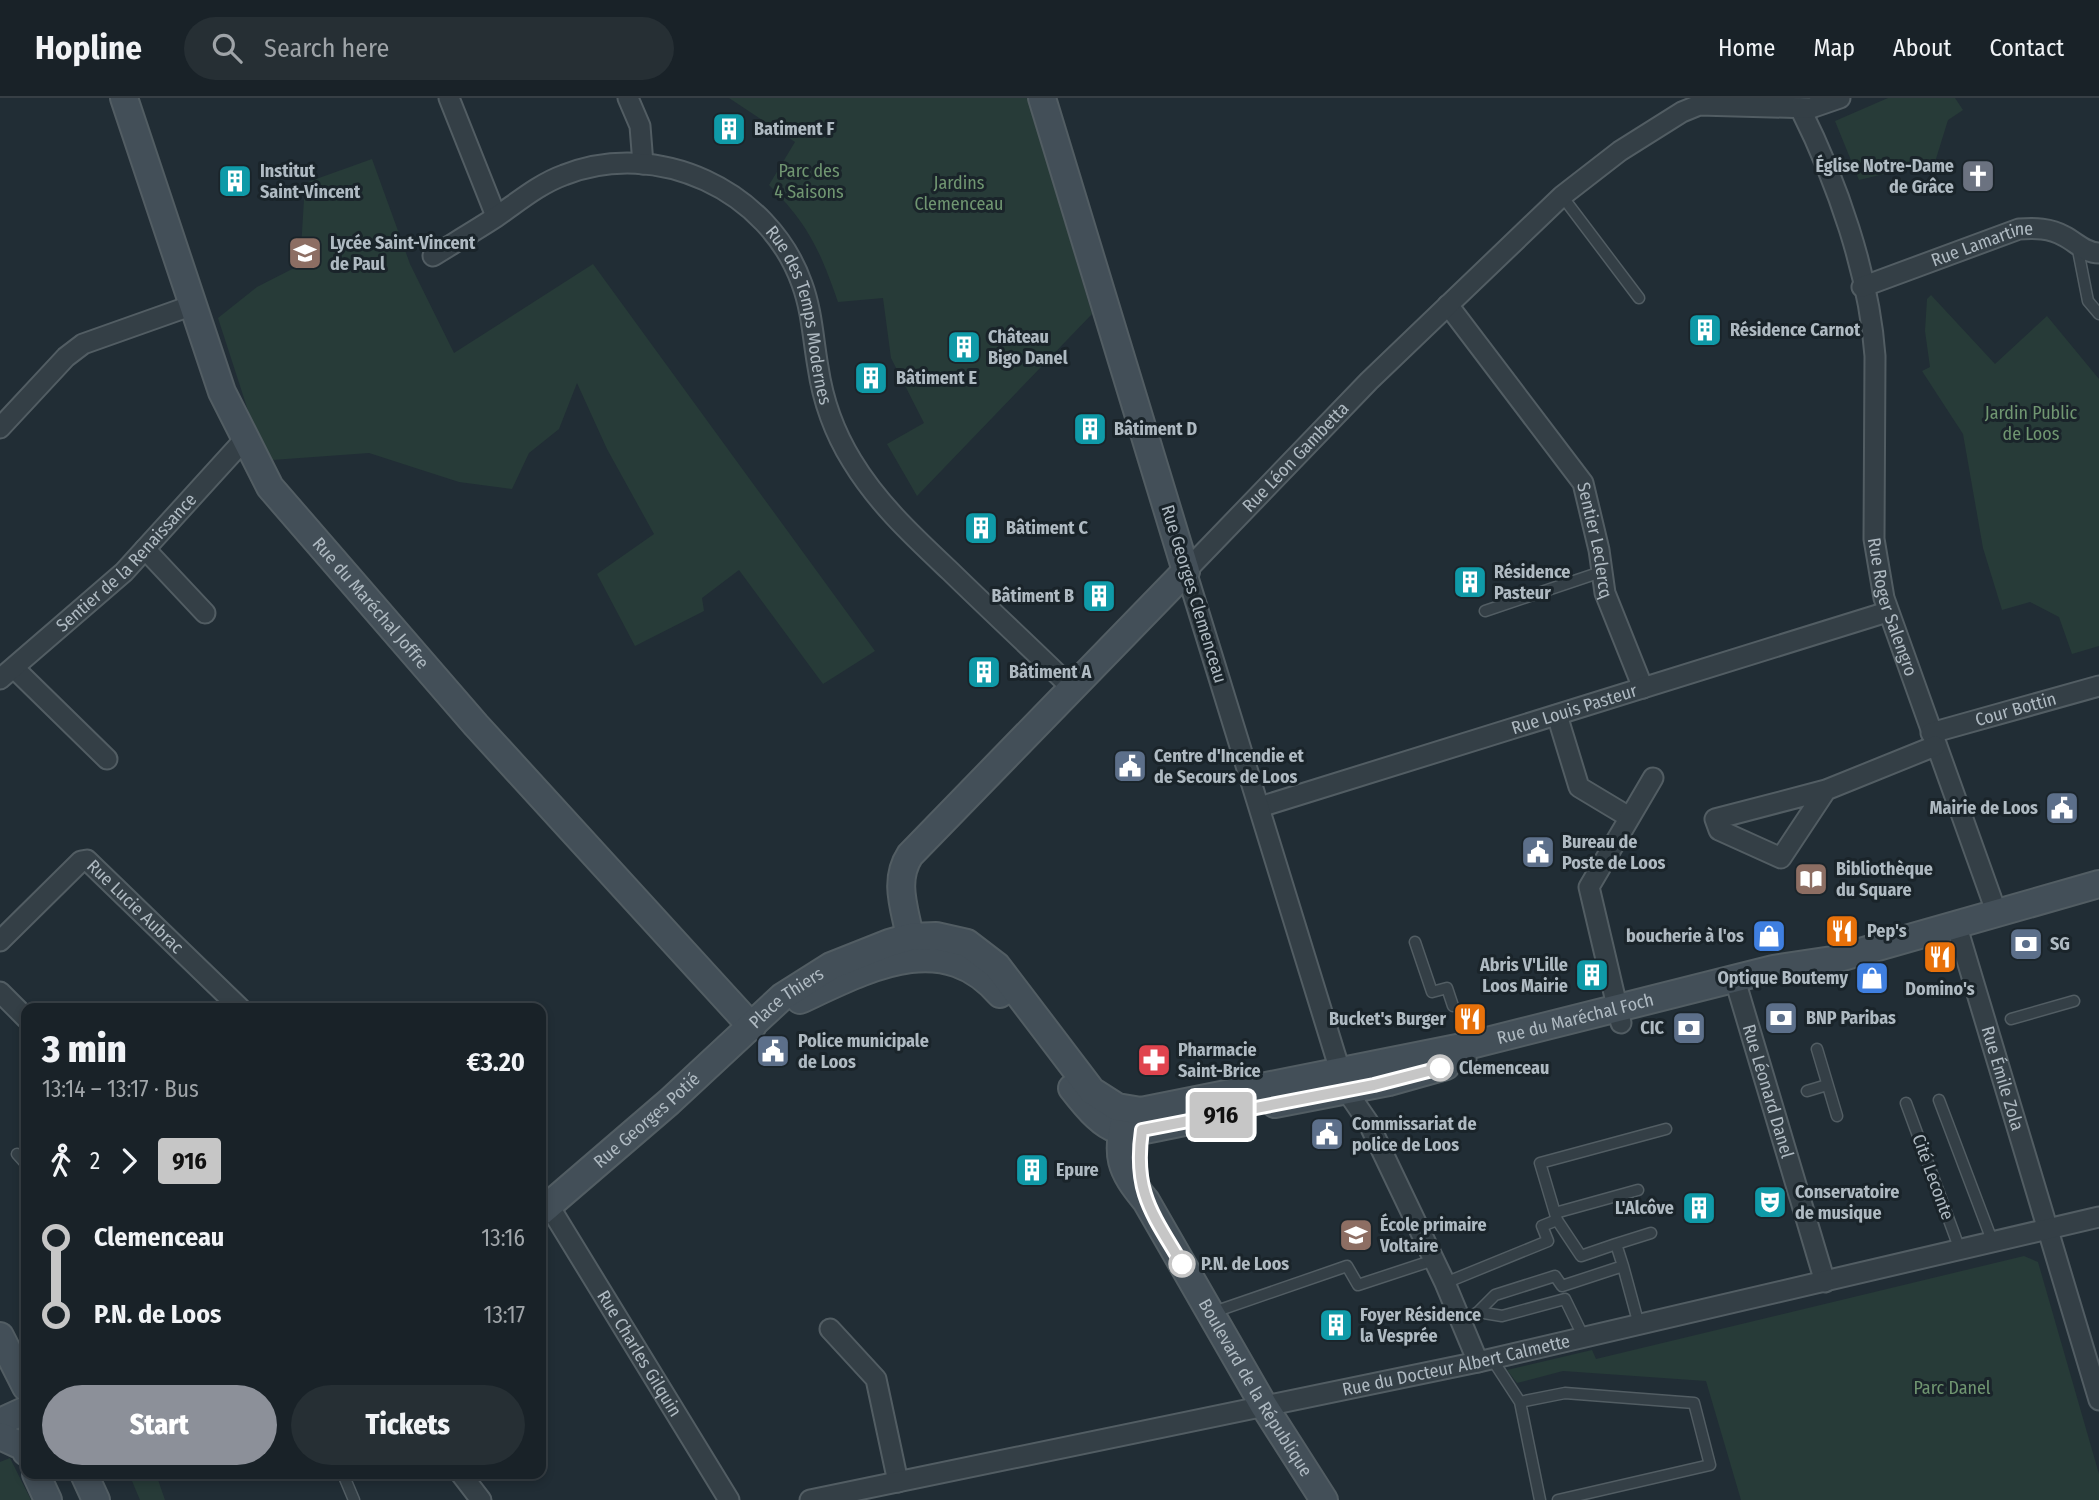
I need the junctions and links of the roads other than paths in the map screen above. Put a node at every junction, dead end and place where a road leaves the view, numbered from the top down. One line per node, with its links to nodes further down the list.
1 (124, 98): 16 (street, Rue du Maréchal Joffre)
2 (449, 98): 10 (street)
3 (628, 98): 8 (street)
4 (1042, 98): 22 (street, Rue Georges Clemenceau)
5 (1840, 98): 7 (street, Rue Léon Gambetta)
6 (1697, 102): 7 (street, Rue Léon Gambetta); 9 (street, Rue Léon Gambetta)
7 (1800, 108): 14 (street, Rue Roger Salengro)
8 (643, 164): 10 (street, Rue des Temps Modernes); 30 (street, Rue des Temps Modernes)
9 (1562, 196): 15 (lane); 17 (street, Rue Léon Gambetta)
10 (496, 216): 13 (street, Rue des Temps Modernes)
11 (2077, 244): 12 (street, Rue Lamartine); 14 (street, Rue Lamartine); 18 (lane)
12 (2099, 253)
13 (433, 256)
14 (1862, 287): 25 (street, Rue Roger Salengro)
15 (1639, 298)
16 (193, 305): 19 (street); 20 (street, Rue du Maréchal Joffre)
17 (1448, 305): 22 (street, Rue Léon Gambetta); 23 (street, Sentier Leclercq)
18 (2099, 314)
19 (0, 428)
20 (244, 440): 21 (street, Sentier de la Renaissance); 52 (street, Rue du Maréchal Joffre)
21 (145, 549): 26 (street); 27 (street, Sentier de la Renaissance)
22 (1186, 571): 30 (street, Rue Léon Gambetta); 36 (street, Rue Georges Clemenceau)
23 (1601, 572): 24 (lane); 29 (street, Sentier Leclercq)
24 (1485, 611)
25 (1888, 612): 29 (street, Rue Louis Pasteur); 32 (street, Rue Roger Salengro)
26 (205, 613)
27 (7, 674): 33 (street)
28 (2099, 686): 32 (street, Cour Bottin)
29 (1643, 688): 31 (street, Rue Louis Pasteur)
30 (1073, 689): 41 (street, Rue Léon Gambetta)
31 (1557, 715): 36 (street, Rue Louis Pasteur); 37 (street)
32 (1933, 740): 35 (street, Cour Bottin); 39 (street, Rue Roger Salengro)
33 (107, 759)
34 (1653, 778): 37 (street)
35 (1826, 790): 35 (street, Cour Bottin)
36 (1260, 807): 54 (street, Rue Georges Clemenceau)
37 (1629, 817): 50 (street)
38 (2099, 884): 39 (street, Rue du Maréchal Foch)
39 (1997, 914): 40 (street, Rue du Maréchal Foch)
40 (1957, 927): 44 (street, Rue du Maréchal Foch); 69 (street, Rue Émile Zola)
41 (910, 937): 52 (street, Place Thiers); 60 (street, Place Thiers)
42 (0, 941): 47 (street, Rue Lucie Aubrac)
43 (1415, 942): 48 (lane)
44 (1737, 987): 50 (street, Rue du Maréchal Foch); 76 (street, Rue Léonard Danel)
45 (0, 992): 49 (street)
46 (2074, 1001): 51 (lane)
47 (235, 1003)
48 (1453, 1006)
49 (21, 1013)
50 (1619, 1017): 54 (street, Rue du Maréchal Foch)
51 (2011, 1019)
52 (752, 1027): 60 (street, Place Thiers); 65 (street, Rue Georges Potié)
53 (1817, 1049): 55 (lane)
54 (1343, 1081): 60 (street, Rue du Maréchal Foch); 74 (street, Rue Georges Clemenceau)
55 (1828, 1085): 56 (lane); 59 (lane)
56 (1807, 1091)
57 (1939, 1100): 71 (lane, Cité Leconte)
58 (1906, 1103): 73 (lane, Cité Leconte)
59 (1837, 1116)
60 (1133, 1121): 78 (street, Boulevard de la République)
61 (1666, 1129): 67 (lane)
62 (17, 1154): 63 (lane)
63 (21, 1158)
64 (1638, 1190): 67 (lane)
65 (546, 1208)
66 (546, 1211): 100 (street, Rue Charles Gilquin)
67 (1556, 1217): 72 (lane); 77 (lane)
68 (2099, 1217): 69 (street, Rue du Docteur Albert Calmette)
69 (2050, 1230): 71 (street, Rue du Docteur Albert Calmette); 86 (street, Rue Émile Zola)
70 (1651, 1233): 72 (lane)
71 (1993, 1243): 73 (street, Rue du Docteur Albert Calmette)
72 (1616, 1244): 75 (lane)
73 (1960, 1251): 76 (street, Rue du Docteur Albert Calmette)
74 (1434, 1260): 77 (street, Rue Georges Clemenceau); 78 (lane)
75 (1623, 1266): 79 (lane); 80 (lane)
76 (1825, 1282): 80 (street, Rue du Docteur Albert Calmette)
77 (1445, 1283): 79 (street, Rue Georges Clemenceau)
78 (1210, 1314): 88 (street, Boulevard de la République)
79 (1470, 1316): 83 (lane); 84 (street, Rue Georges Clemenceau)
80 (1639, 1325): 83 (street, Rue du Docteur Albert Calmette)
81 (830, 1329): 95 (street)
82 (0, 1336): 85 (street)
83 (1584, 1338): 84 (street, Rue du Docteur Albert Calmette)
84 (1485, 1361): 87 (lane); 88 (street, Rue du Docteur Albert Calmette)
85 (21, 1377)
86 (2099, 1400)
87 (1520, 1402): 103 (lane); 104 (lane)
88 (1264, 1406): 95 (street, Rue du Docteur Albert Calmette); 102 (street, Boulevard de la République)
89 (21, 1418): 90 (street)
90 (10, 1436)
91 (38, 1479): 96 (street)
92 (86, 1479): 97 (street)
93 (346, 1479): 98 (lane)
94 (465, 1479): 99 (street)
95 (898, 1482): 101 (street, Rue du Docteur Albert Calmette)
96 (48, 1500)
97 (96, 1500)
98 (354, 1500)
99 (481, 1500)
100 (729, 1500)
101 (810, 1500)
102 (1324, 1500)
103 (1540, 1500)
104 (1558, 1500)

